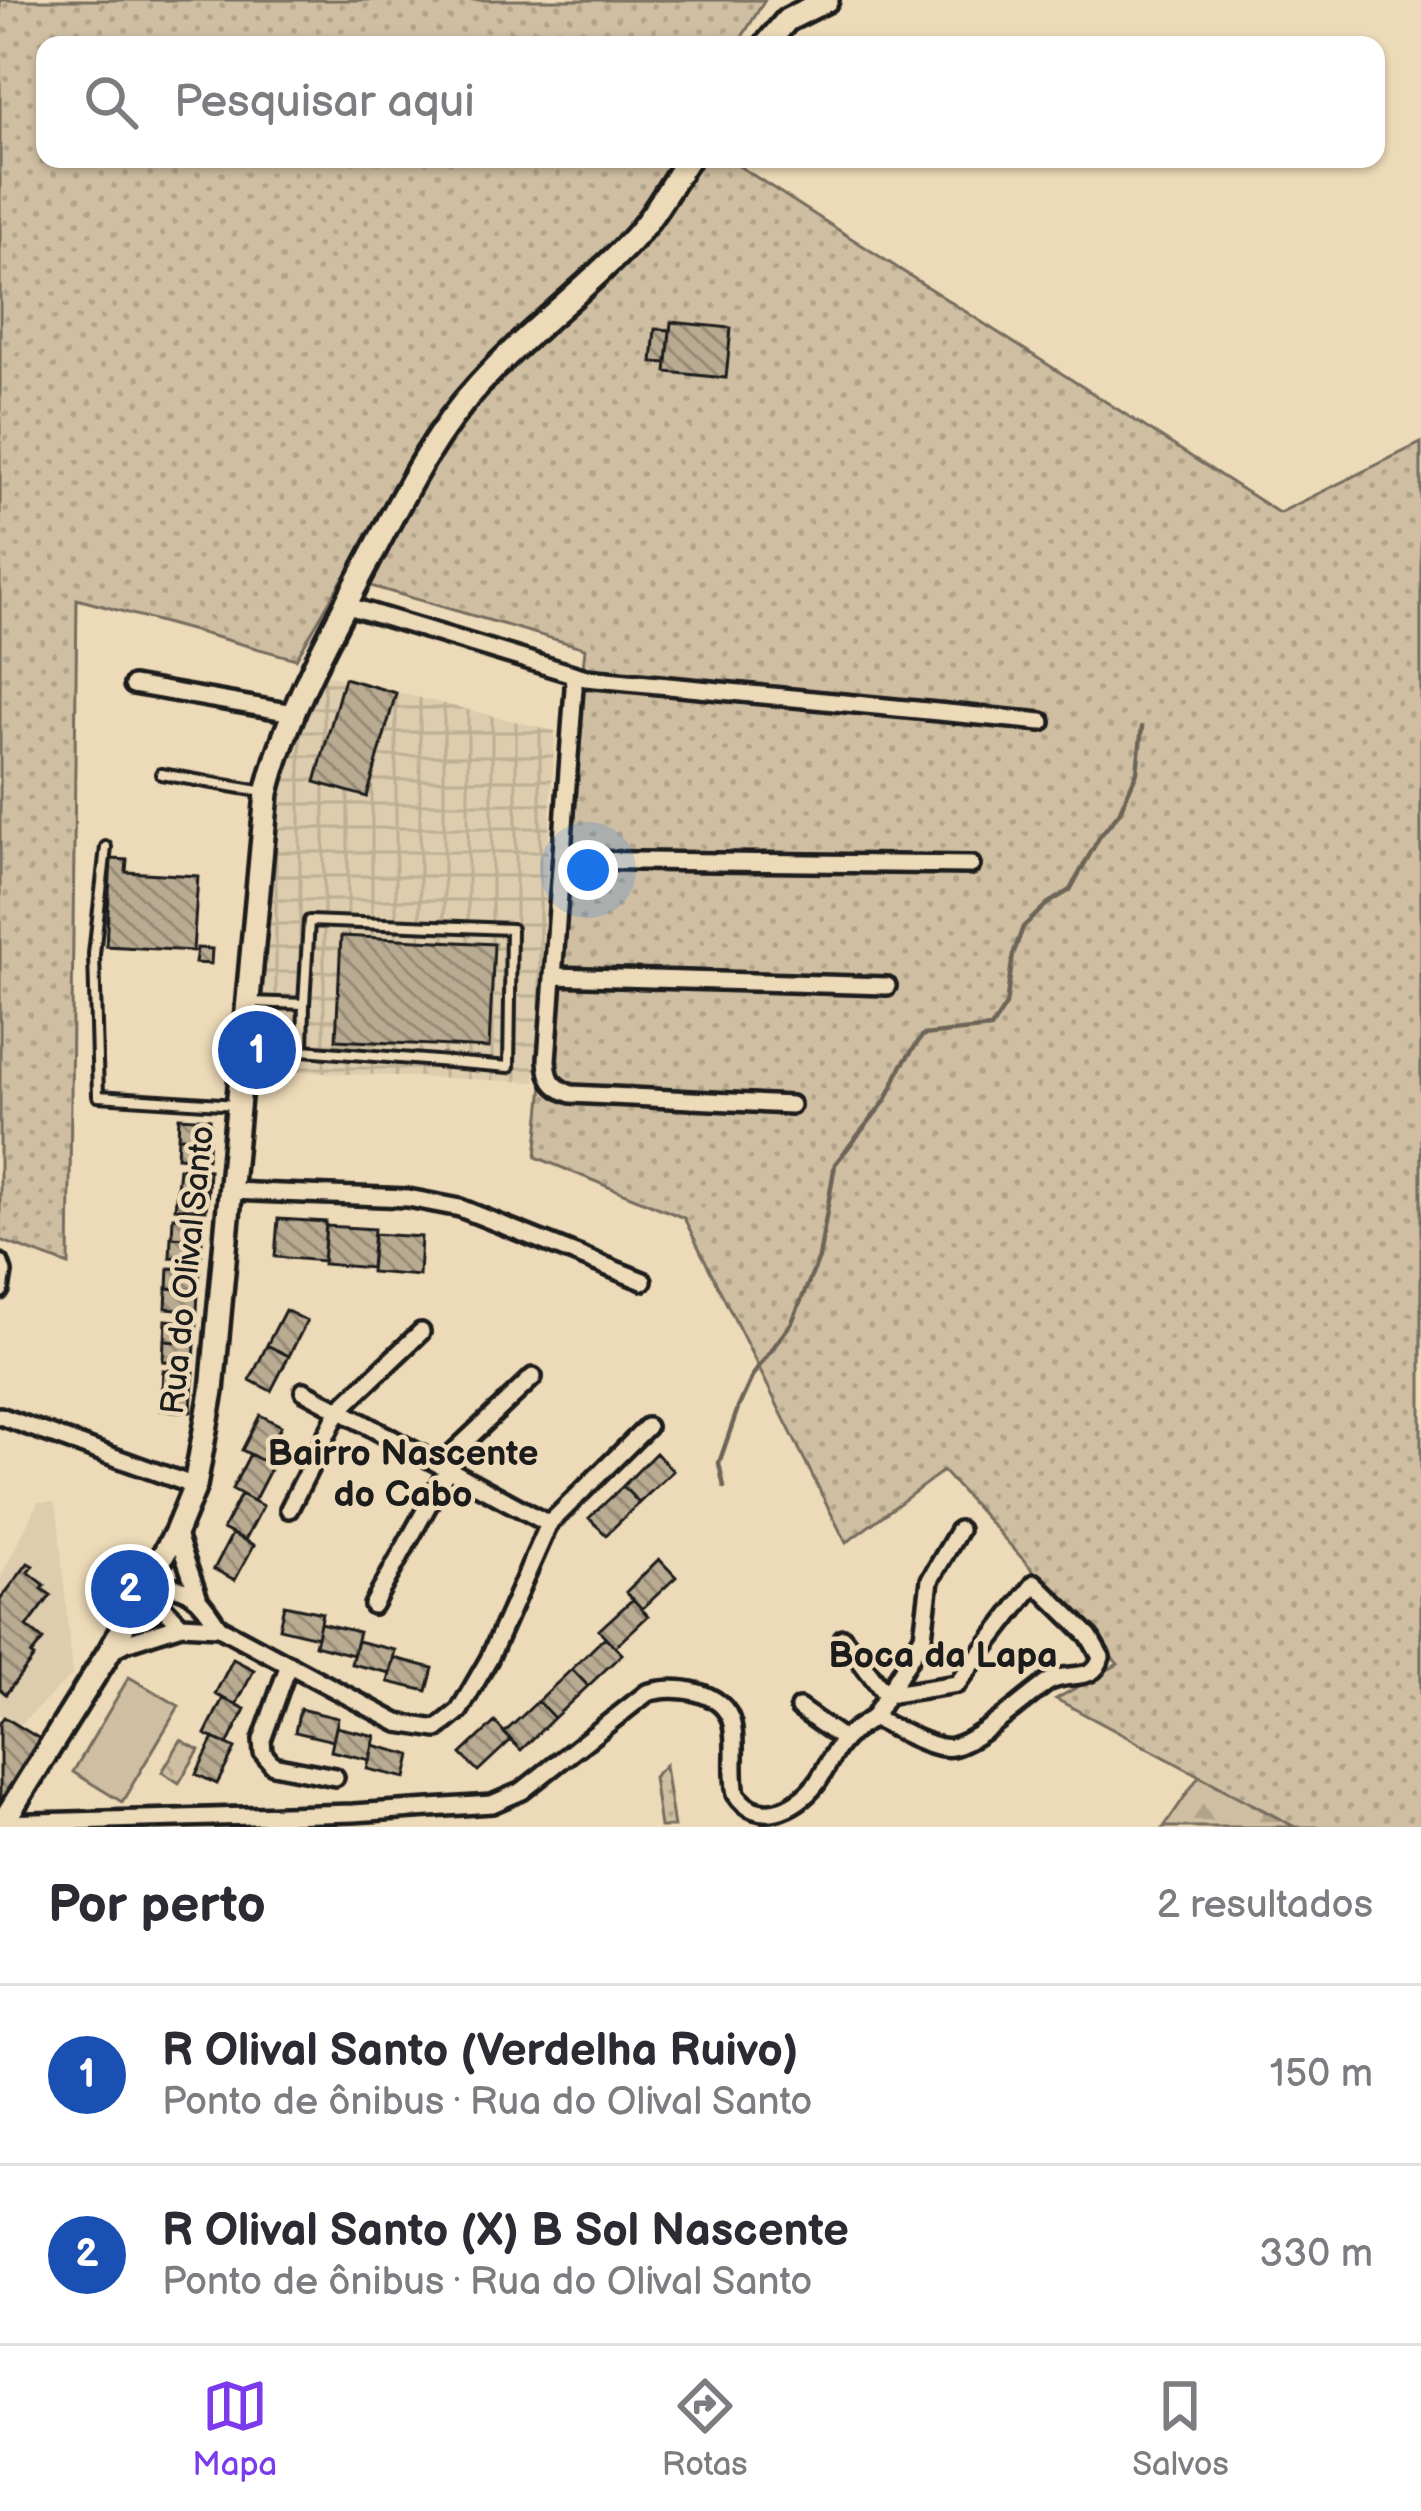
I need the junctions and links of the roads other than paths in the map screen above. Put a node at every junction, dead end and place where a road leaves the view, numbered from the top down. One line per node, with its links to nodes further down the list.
1 (827, 0): 2 (street)
2 (773, 36)
3 (682, 168): 4 (street, Rua do Olival Santo)
4 (345, 605): 5 (street); 7 (street, Rua do Olival Santo)
5 (573, 674): 8 (street); 12 (street)
6 (133, 685): 7 (street)
7 (293, 713): 10 (street, Rua do Olival Santo)
8 (1042, 722)
9 (160, 773): 10 (lane)
10 (267, 793): 16 (street, Rua do Olival Santo)
11 (106, 847): 18 (lane)
12 (562, 860): 13 (street); 14 (street)
13 (971, 865)
14 (553, 976): 15 (street); 19 (street)
15 (886, 986)
16 (248, 1002): 17 (lane); 18 (street, Rua do Olival Santo)
17 (304, 1004): 17 (lane)
18 (239, 1105): 20 (street, Rua do Olival Santo)
19 (791, 1105)
20 (231, 1191): 22 (street); 31 (street, Rua do Olival Santo)
21 (0, 1263): 23 (street)
22 (644, 1281)
23 (0, 1290)
24 (421, 1332): 27 (street)
25 (533, 1378): 30 (street)
26 (304, 1391): 27 (street)
27 (339, 1410): 30 (street); 32 (street)
28 (0, 1416): 31 (street)
29 (647, 1427): 33 (street)
30 (444, 1467): 33 (street); 38 (street)
31 (195, 1486): 35 (street, Rua do Olival Santo)
32 (289, 1509)
33 (549, 1524): 43 (street)
34 (959, 1530): 44 (street)
35 (176, 1532): 36 (street, Rua do Olival Santo); 37 (street)
36 (148, 1585): 37 (street); 39 (street); 42 (street, Rua do Olival Santo)
37 (198, 1596): 40 (street)
38 (373, 1605)
39 (181, 1625): 40 (street); 42 (street)
40 (219, 1627): 43 (street)
41 (844, 1638): 44 (street)
42 (109, 1652): 50 (street, Rua do Olival Santo)
43 (289, 1664): 48 (street)
44 (886, 1695): 46 (street); 46 (street)
45 (799, 1708): 47 (street)
46 (873, 1718): 47 (street)
47 (843, 1739): 49 (street)
48 (335, 1777)
49 (243, 1821): 50 (street)
50 (1, 1825)

